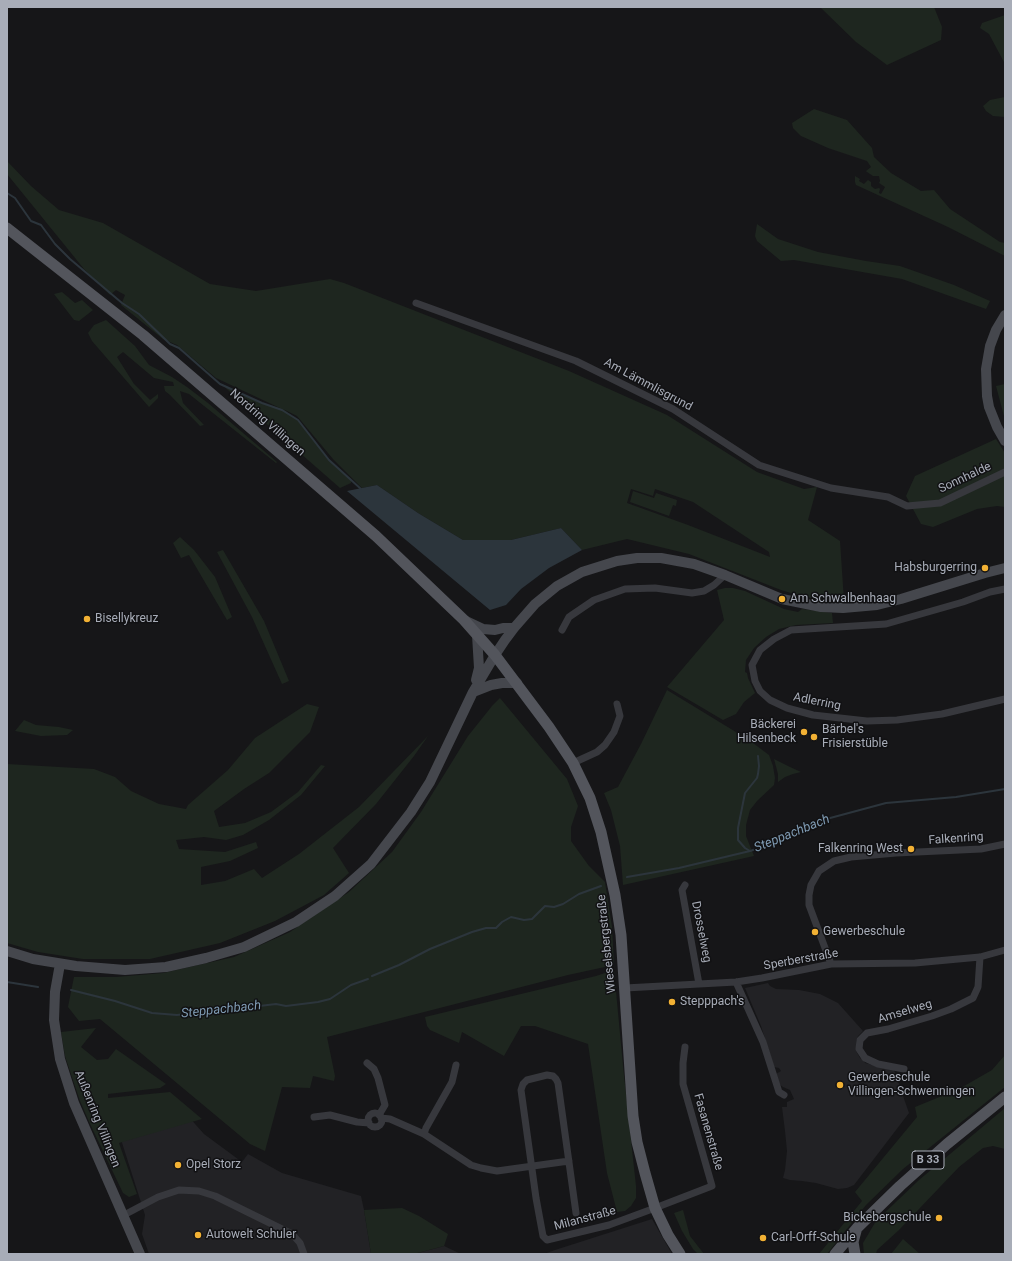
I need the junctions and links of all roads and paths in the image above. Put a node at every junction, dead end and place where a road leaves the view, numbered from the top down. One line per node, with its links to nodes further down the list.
1 (7, 228): 10 (main road, Nordring Villingen)
2 (416, 303): 6 (street, Am Lämmlisgrund)
3 (1005, 314): 4 (street)
4 (1005, 441)
5 (1005, 472): 6 (street, Sonnhalde)
6 (888, 497)
7 (1005, 568): 8 (street)
8 (725, 575): 11 (street); 12 (street)
9 (1005, 589): 17 (street, Adlerring)
10 (464, 620): 11 (street); 13 (main road, Nordring Villingen)
11 (514, 628): 14 (street)
12 (562, 630)
13 (477, 635): 14 (main road, Nordring Villingen); 16 (street)
14 (495, 655): 15 (main road, Wieselsbergstraße); 16 (street)
15 (517, 683): 16 (street); 19 (main road, Wieselsbergstraße)
16 (473, 692): 25 (street)
17 (1005, 698)
18 (617, 704): 19 (street)
19 (573, 763): 29 (main road, Wieselsbergstraße)
20 (1005, 844): 26 (street, Falkenring)
21 (685, 885): 28 (street, Drosselweg)
22 (1005, 950): 24 (street, Sperberstraße)
23 (7, 951): 25 (street)
24 (980, 957): 26 (street, Sperberstraße); 33 (street, Amselweg)
25 (60, 964): 44 (street, Außenring Villingen)
26 (831, 964): 27 (street, Sperberstraße)
27 (736, 982): 28 (street, Sperberstraße); 34 (street)
28 (699, 984): 29 (street, Sperberstraße)
29 (625, 988): 42 (main road, Wieselsbergstraße)
30 (685, 1047): 42 (street, Fasanenstraße)
31 (368, 1063): 37 (street)
32 (456, 1065): 39 (street)
33 (904, 1069)
34 (784, 1095)
35 (1005, 1097): 45 (main road, B 33)
36 (314, 1117): 38 (street)
37 (380, 1117): 38 (street); 38 (street); 39 (street)
38 (368, 1123)
39 (424, 1134): 41 (street)
40 (569, 1161): 41 (street); 41 (street, Milanstraße); 43 (street, Milanstraße)
41 (532, 1166): 42 (street, Milanstraße)
42 (655, 1208): 48 (main road, Wieselsbergstraße)
43 (576, 1213)
44 (124, 1215): 46 (street, Außenring Villingen); 47 (street)
45 (857, 1228): 49 (main road, B 33); 50 (main road)
46 (140, 1254)
47 (304, 1254)
48 (680, 1254)
49 (835, 1254)
50 (855, 1254)

